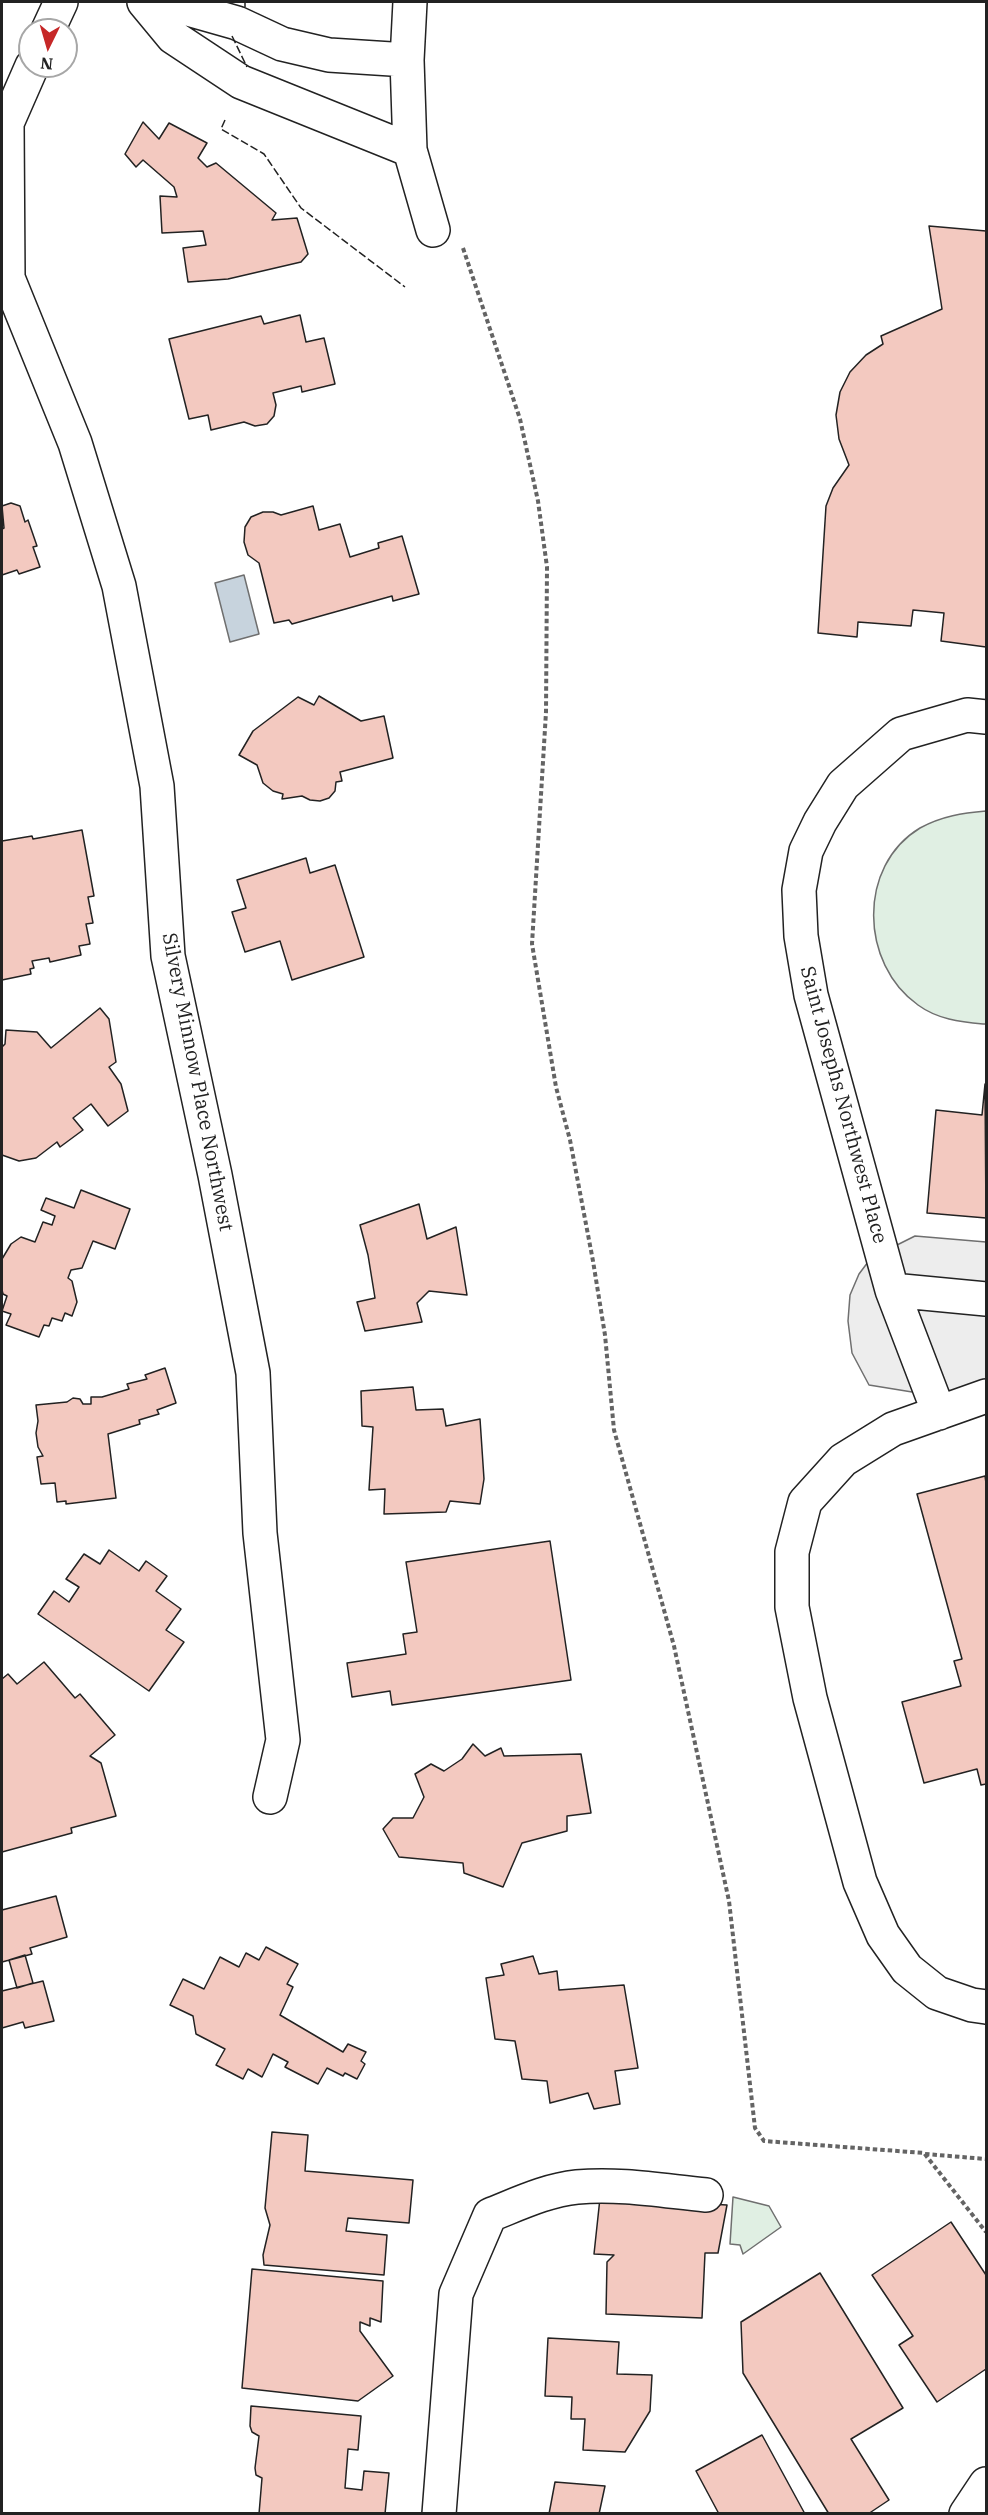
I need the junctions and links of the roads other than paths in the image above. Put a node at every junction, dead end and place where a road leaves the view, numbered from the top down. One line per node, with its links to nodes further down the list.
1 (61, 2): 5 (street)
2 (144, 2): 8 (street)
3 (163, 2): 6 (street)
4 (410, 2): 6 (street)
5 (54, 18)
6 (407, 60): 8 (street)
7 (27, 78): 15 (street, Silvery Minnow Place Northwest)
8 (411, 150): 9 (street)
9 (447, 237)
10 (987, 717): 11 (street, Saint Josephs Northwest Place)
11 (892, 1290): 12 (street); 14 (street, Saint Josephs Northwest Place)
12 (987, 1299)
13 (987, 1396): 14 (street)
14 (939, 1413): 16 (street)
15 (270, 1797)
16 (987, 2007)
17 (706, 2195): 19 (street)
18 (987, 2484): 20 (street)
19 (439, 2514)
20 (966, 2514)

